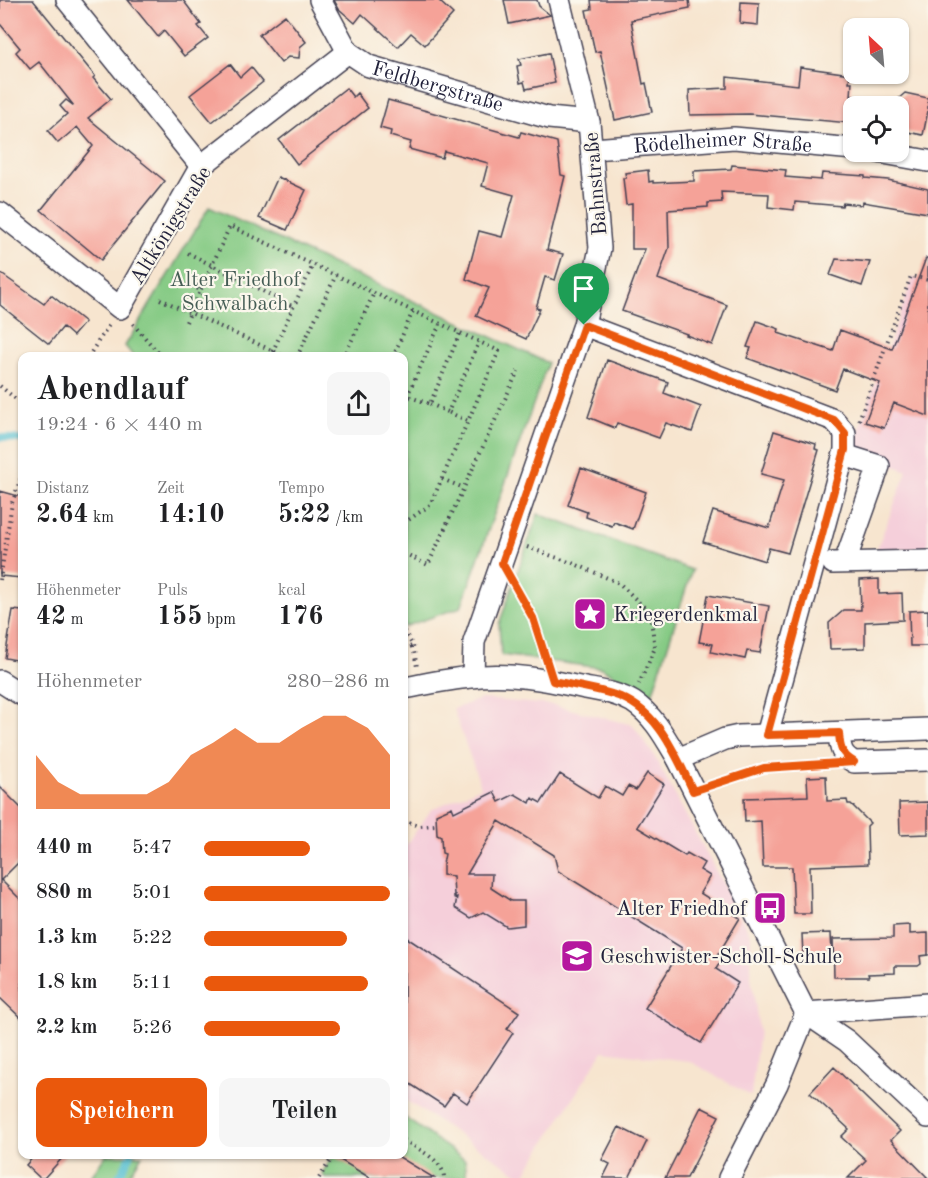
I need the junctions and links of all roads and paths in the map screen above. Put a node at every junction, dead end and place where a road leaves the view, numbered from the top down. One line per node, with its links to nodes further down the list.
1 (67, 0): 10 (street)
2 (320, 0): 4 (street, Feldbergstraße)
3 (560, 0): 5 (street, Bahnstraße)
4 (348, 52): 5 (street, Feldbergstraße); 10 (street, Altkönigstraße)
5 (589, 122): 7 (street, Bahnstraße)
6 (843, 148): 7 (street, Rödelheimer Straße)
7 (593, 149): 27 (street, Bahnstraße)
8 (909, 158): 9 (street)
9 (928, 161)
10 (201, 166): 22 (street, Altkönigstraße)
11 (0, 213): 22 (street, Altkönigstraße)
12 (188, 253): 14 (path)
13 (313, 265): 14 (path); 15 (path); 21 (path)
14 (212, 266): 18 (path); 21 (path)
15 (336, 275): 19 (path); 33 (path)
16 (176, 277): 18 (path)
17 (928, 280): 44 (path)
18 (200, 290): 24 (path)
19 (374, 293): 23 (path); 34 (path)
20 (160, 299): 24 (path)
21 (294, 307): 30 (path)
22 (120, 308): 31 (path); 32 (path)
23 (413, 311): 26 (path); 35 (path)
24 (190, 312): 25 (path); 30 (path)
25 (186, 322)
26 (440, 324): 28 (path); 38 (path)
27 (584, 325): 44 (street); 50 (street, Bahnstraße)
28 (460, 333): 29 (path); 41 (path)
29 (479, 342): 42 (path); 43 (path)
30 (273, 351)
31 (91, 352)
32 (158, 352)
33 (299, 352)
34 (346, 352)
35 (395, 352)
36 (518, 370): 48 (path)
37 (0, 386): 40 (path)
38 (408, 390)
39 (408, 397): 41 (path)
40 (18, 401)
41 (430, 404): 42 (path)
42 (448, 412): 43 (path)
43 (468, 421): 46 (path)
44 (845, 433): 45 (street)
45 (844, 455): 53 (street); 55 (street)
46 (442, 479): 48 (path); 49 (path)
47 (18, 487): 56 (path)
48 (464, 488): 51 (path)
49 (408, 520)
50 (510, 541): 54 (street, Bahnstraße); 63 (path)
51 (408, 556)
52 (928, 561): 53 (street)
53 (845, 562): 55 (street)
54 (502, 563): 60 (street, Bahnstraße); 61 (path)
55 (814, 564): 66 (street)
56 (0, 580)
57 (408, 638): 58 (path)
58 (413, 646): 59 (path); 62 (path)
59 (408, 647)
60 (473, 676): 61 (street); 62 (street)
61 (553, 681): 63 (street)
62 (412, 687)
63 (632, 702): 67 (street)
64 (928, 729): 65 (street)
65 (839, 733): 66 (street); 69 (street)
66 (767, 735): 67 (street)
67 (678, 759): 70 (street)
68 (928, 760): 69 (street)
69 (854, 762): 70 (path)
70 (693, 791): 74 (street)
71 (408, 822): 72 (path)
72 (435, 825)
73 (928, 1004): 74 (street)
74 (806, 1013): 75 (street); 80 (street)
75 (928, 1117)
76 (408, 1143): 79 (path)
77 (331, 1159): 78 (path)
78 (319, 1178)
79 (444, 1178)
80 (729, 1178)

